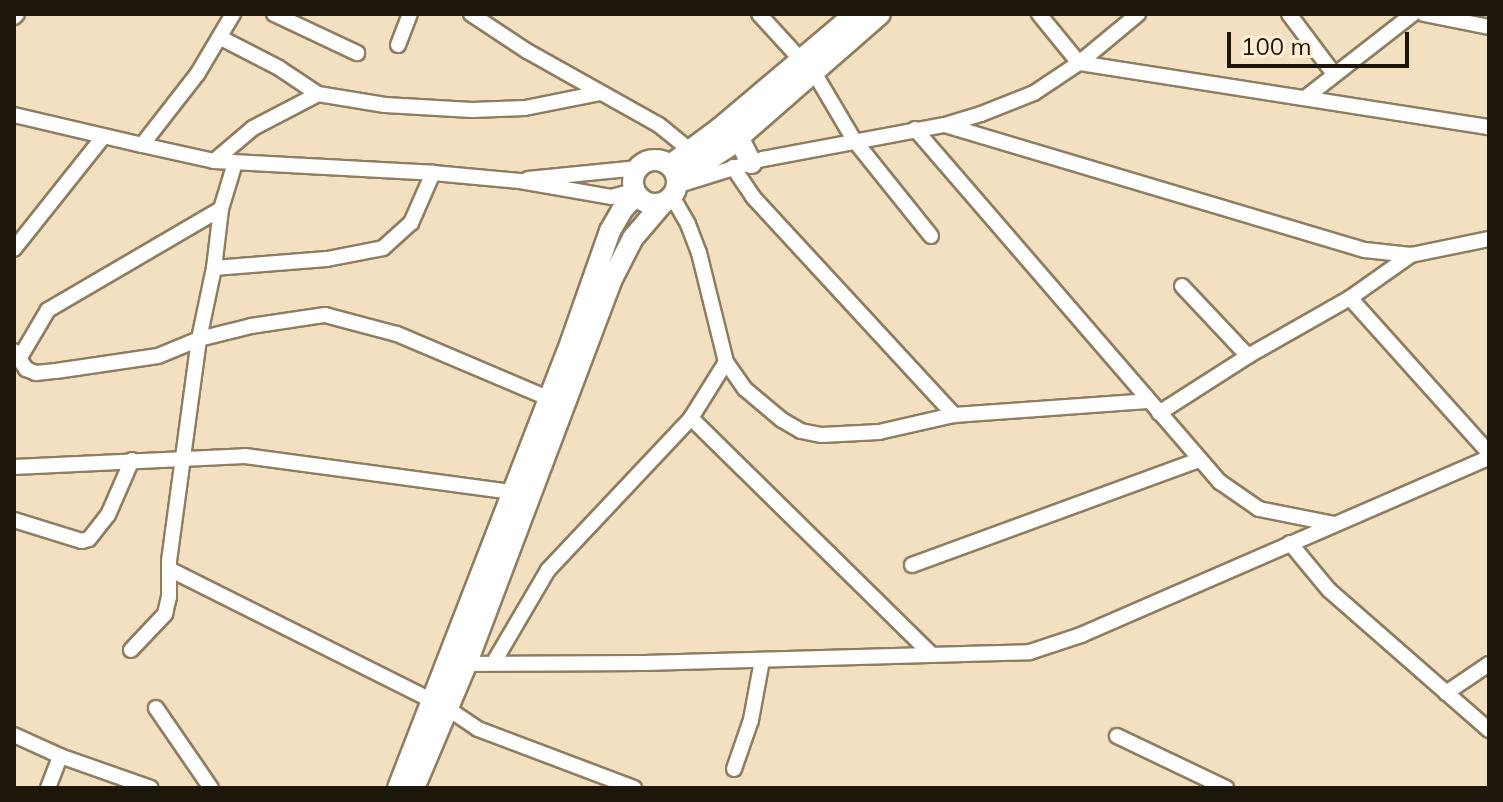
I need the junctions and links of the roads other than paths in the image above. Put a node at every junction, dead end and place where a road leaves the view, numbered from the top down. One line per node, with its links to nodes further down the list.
1 (233, 14): 14 (street)
2 (274, 14): 16 (street)
3 (410, 14): 15 (street)
4 (471, 14): 20 (street)
5 (759, 14): 18 (street)
6 (855, 14): 18 (street)
7 (880, 14): 18 (street)
8 (1039, 14): 17 (street)
9 (1138, 14): 17 (street)
10 (1289, 14): 19 (street)
11 (1413, 14): 19 (street)
12 (1424, 14): 13 (street)
13 (1489, 27)
14 (221, 38): 21 (street); 29 (street)
15 (398, 45)
16 (357, 53)
17 (1079, 63): 22 (street); 24 (street)
18 (809, 68): 28 (street); 30 (street)
19 (1334, 74): 22 (street)
20 (600, 93): 21 (street); 31 (street)
21 (318, 94): 32 (street)
22 (1305, 98): 25 (street)
23 (14, 115): 27 (street)
24 (945, 125): 26 (street); 43 (street)
25 (1489, 127)
26 (915, 129): 28 (street); 52 (street)
27 (103, 137): 29 (street); 42 (street)
28 (854, 140): 30 (street); 40 (street)
29 (142, 145): 32 (street)
30 (734, 149): 31 (street); 37 (street); 54 (street)
31 (691, 151): 37 (street)
32 (214, 161): 33 (street)
33 (235, 163): 35 (street); 39 (street)
34 (638, 168): 36 (street); 37 (street); 38 (street)
35 (433, 173): 36 (street); 44 (street)
36 (520, 181): 38 (street)
37 (672, 186): 38 (street); 50 (street); 71 (street)
38 (635, 193): 51 (street)
39 (221, 209): 44 (street); 48 (street)
40 (931, 236)
41 (1489, 239): 43 (street)
42 (14, 249)
43 (1411, 255): 46 (street)
44 (214, 268): 47 (street)
45 (1182, 286): 49 (street)
46 (1350, 298): 49 (street); 56 (street)
47 (199, 339): 48 (street); 51 (street); 57 (street)
48 (16, 355)
49 (1248, 356): 53 (street)
50 (726, 362): 54 (street); 55 (street)
51 (550, 399): 61 (street)
52 (1147, 401): 53 (street); 54 (street)
53 (1159, 413): 59 (street)
54 (954, 415)
55 (691, 418): 68 (street); 70 (street)
56 (1489, 455): 63 (street)
57 (183, 459): 58 (street); 61 (street); 66 (street)
58 (132, 460): 60 (street); 62 (street)
59 (1199, 460): 63 (street); 65 (street)
60 (14, 467)
61 (513, 492): 71 (street)
62 (14, 520)
63 (1334, 524): 64 (street)
64 (1290, 543): 68 (street); 73 (street)
65 (912, 565)
66 (171, 570): 67 (street); 74 (street)
67 (131, 650)
68 (931, 654): 69 (street)
69 (762, 660): 70 (street); 80 (street)
70 (494, 662): 71 (street)
71 (457, 664): 74 (street)
72 (1489, 664): 73 (street)
73 (1446, 693): 76 (street)
74 (440, 704): 84 (street); 85 (street); 86 (street)
75 (156, 708): 83 (street)
76 (1489, 730)
77 (14, 735): 79 (street)
78 (1117, 736): 87 (street)
79 (60, 756): 81 (street); 82 (street)
80 (734, 769)
81 (48, 788)
82 (151, 788)
83 (211, 788)
84 (398, 788)
85 (414, 788)
86 (634, 788)
87 (1226, 788)

